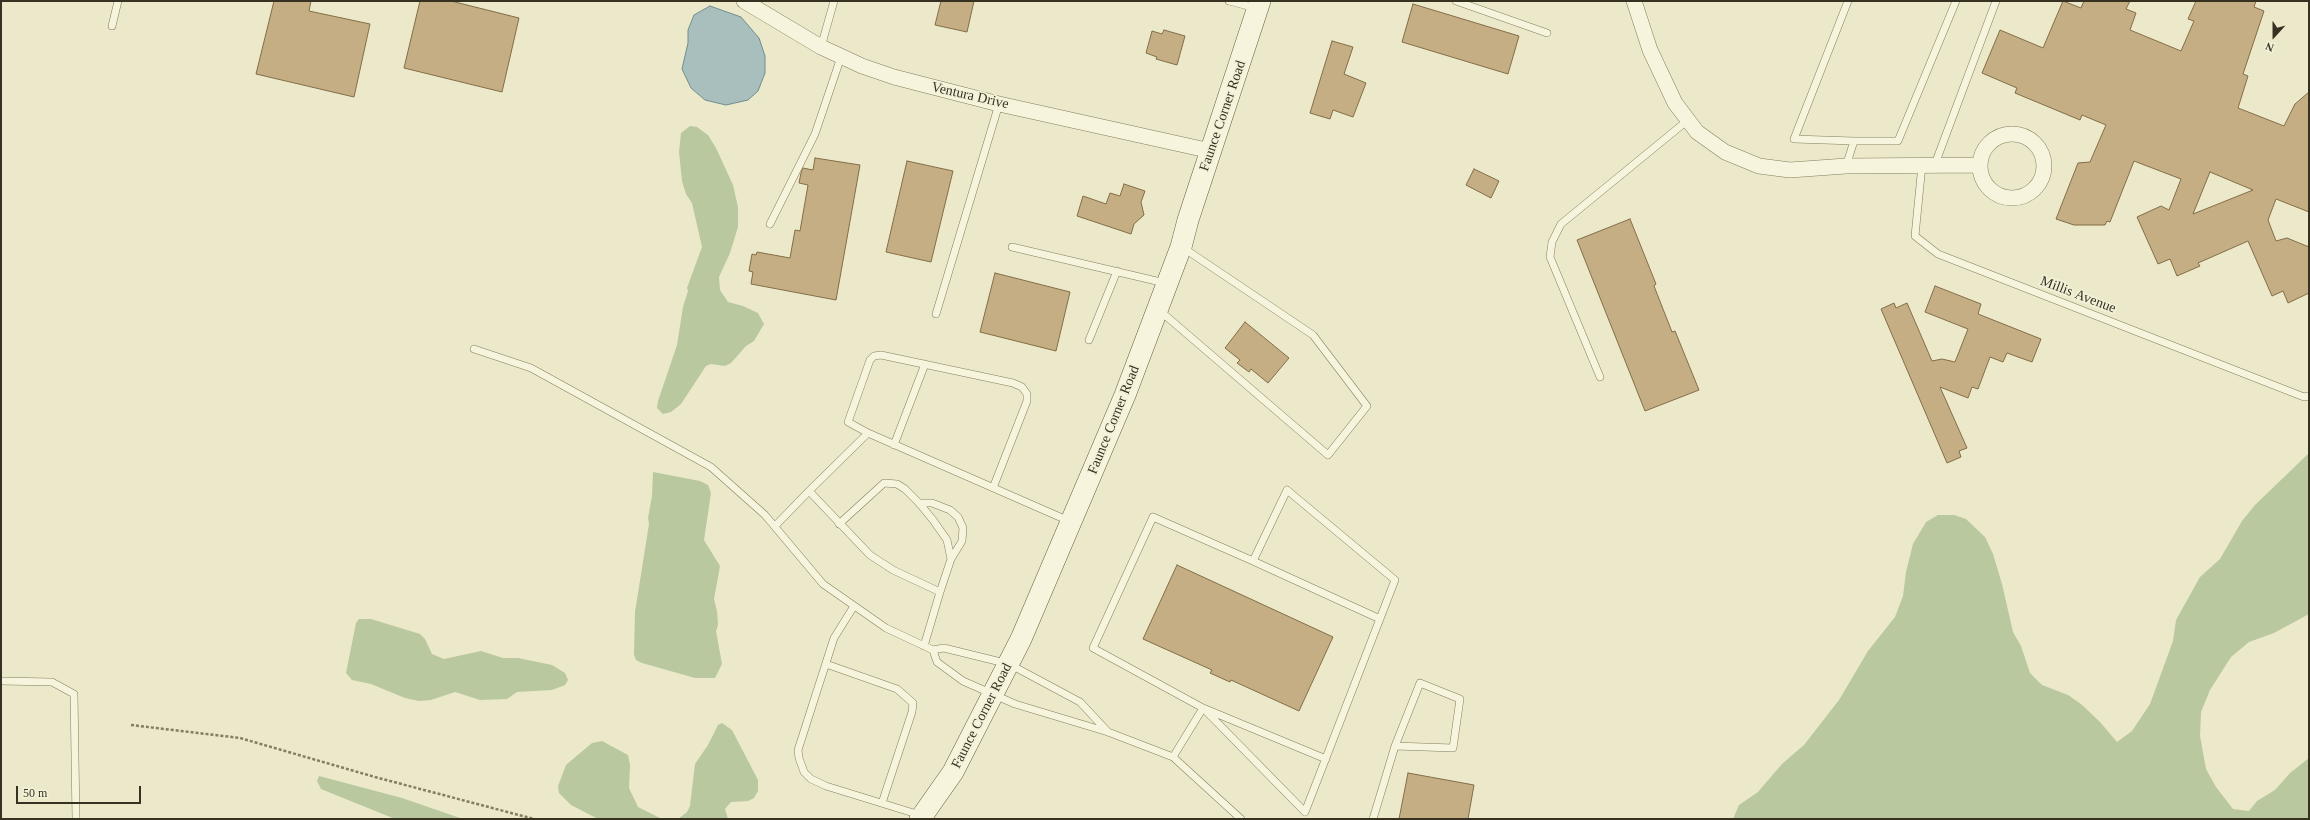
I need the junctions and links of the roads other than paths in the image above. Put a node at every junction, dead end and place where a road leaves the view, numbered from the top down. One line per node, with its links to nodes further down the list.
1 (118, 1): 11 (lane)
2 (744, 1): 13 (street, Ventura Drive)
3 (834, 1): 13 (lane)
4 (1229, 1): 10 (lane)
5 (1456, 1): 12 (lane)
6 (1634, 1): 16 (street)
7 (1848, 1): 17 (lane)
8 (1956, 1): 17 (lane)
9 (1996, 1): 19 (lane)
10 (1259, 5): 18 (main road, Faunce Corner Road)
11 (112, 26)
12 (1547, 33)
13 (822, 47): 14 (street, Ventura Drive)
14 (842, 57): 15 (street, Ventura Drive); 22 (lane)
15 (998, 104): 18 (street, Ventura Drive); 28 (lane)
16 (1688, 120): 21 (street); 32 (lane)
17 (1854, 141): 21 (lane)
18 (1211, 151): 24 (main road, Faunce Corner Road)
19 (1929, 164): 20 (street); 21 (street); 33 (lane, Millis Avenue)
20 (1979, 165): 20 (street)
21 (1846, 166)
22 (770, 224)
23 (1012, 247): 25 (lane)
24 (1181, 247): 26 (main road, Faunce Corner Road); 27 (lane)
25 (1117, 271): 26 (lane); 29 (lane)
26 (1168, 284): 27 (main road, Faunce Corner Road)
27 (1159, 310): 39 (main road, Faunce Corner Road)
28 (936, 314)
29 (1089, 340)
30 (474, 349): 41 (lane)
31 (925, 364): 34 (lane); 35 (lane); 36 (lane)
32 (1600, 377)
33 (2306, 396)
34 (868, 433): 35 (lane); 37 (lane)
35 (894, 444): 36 (lane)
36 (993, 488): 39 (lane)
37 (809, 491): 40 (lane); 41 (lane)
38 (919, 503): 40 (lane); 42 (lane); 42 (lane)
39 (1072, 522): 50 (main road, Faunce Corner Road)
40 (840, 524): 44 (lane)
41 (774, 526): 45 (lane)
42 (951, 559): 44 (lane)
43 (1253, 561): 46 (lane); 46 (lane); 53 (lane)
44 (940, 592): 47 (lane)
45 (854, 606): 47 (lane); 49 (lane)
46 (1380, 618): 57 (lane)
47 (924, 646): 48 (lane)
48 (934, 650): 50 (lane); 52 (lane)
49 (826, 664): 58 (lane); 58 (lane)
50 (1009, 664): 52 (main road, Faunce Corner Road); 54 (lane)
51 (1, 681): 60 (lane)
52 (994, 694): 54 (lane); 59 (main road, Faunce Corner Road)
53 (1203, 708): 56 (lane); 57 (lane); 57 (lane)
54 (1108, 732): 56 (lane)
55 (1395, 746): 55 (lane); 62 (lane)
56 (1173, 757): 61 (lane)
57 (1326, 759)
58 (882, 803): 59 (lane)
59 (921, 818)
60 (76, 819)
61 (1241, 819)
62 (1373, 819)

